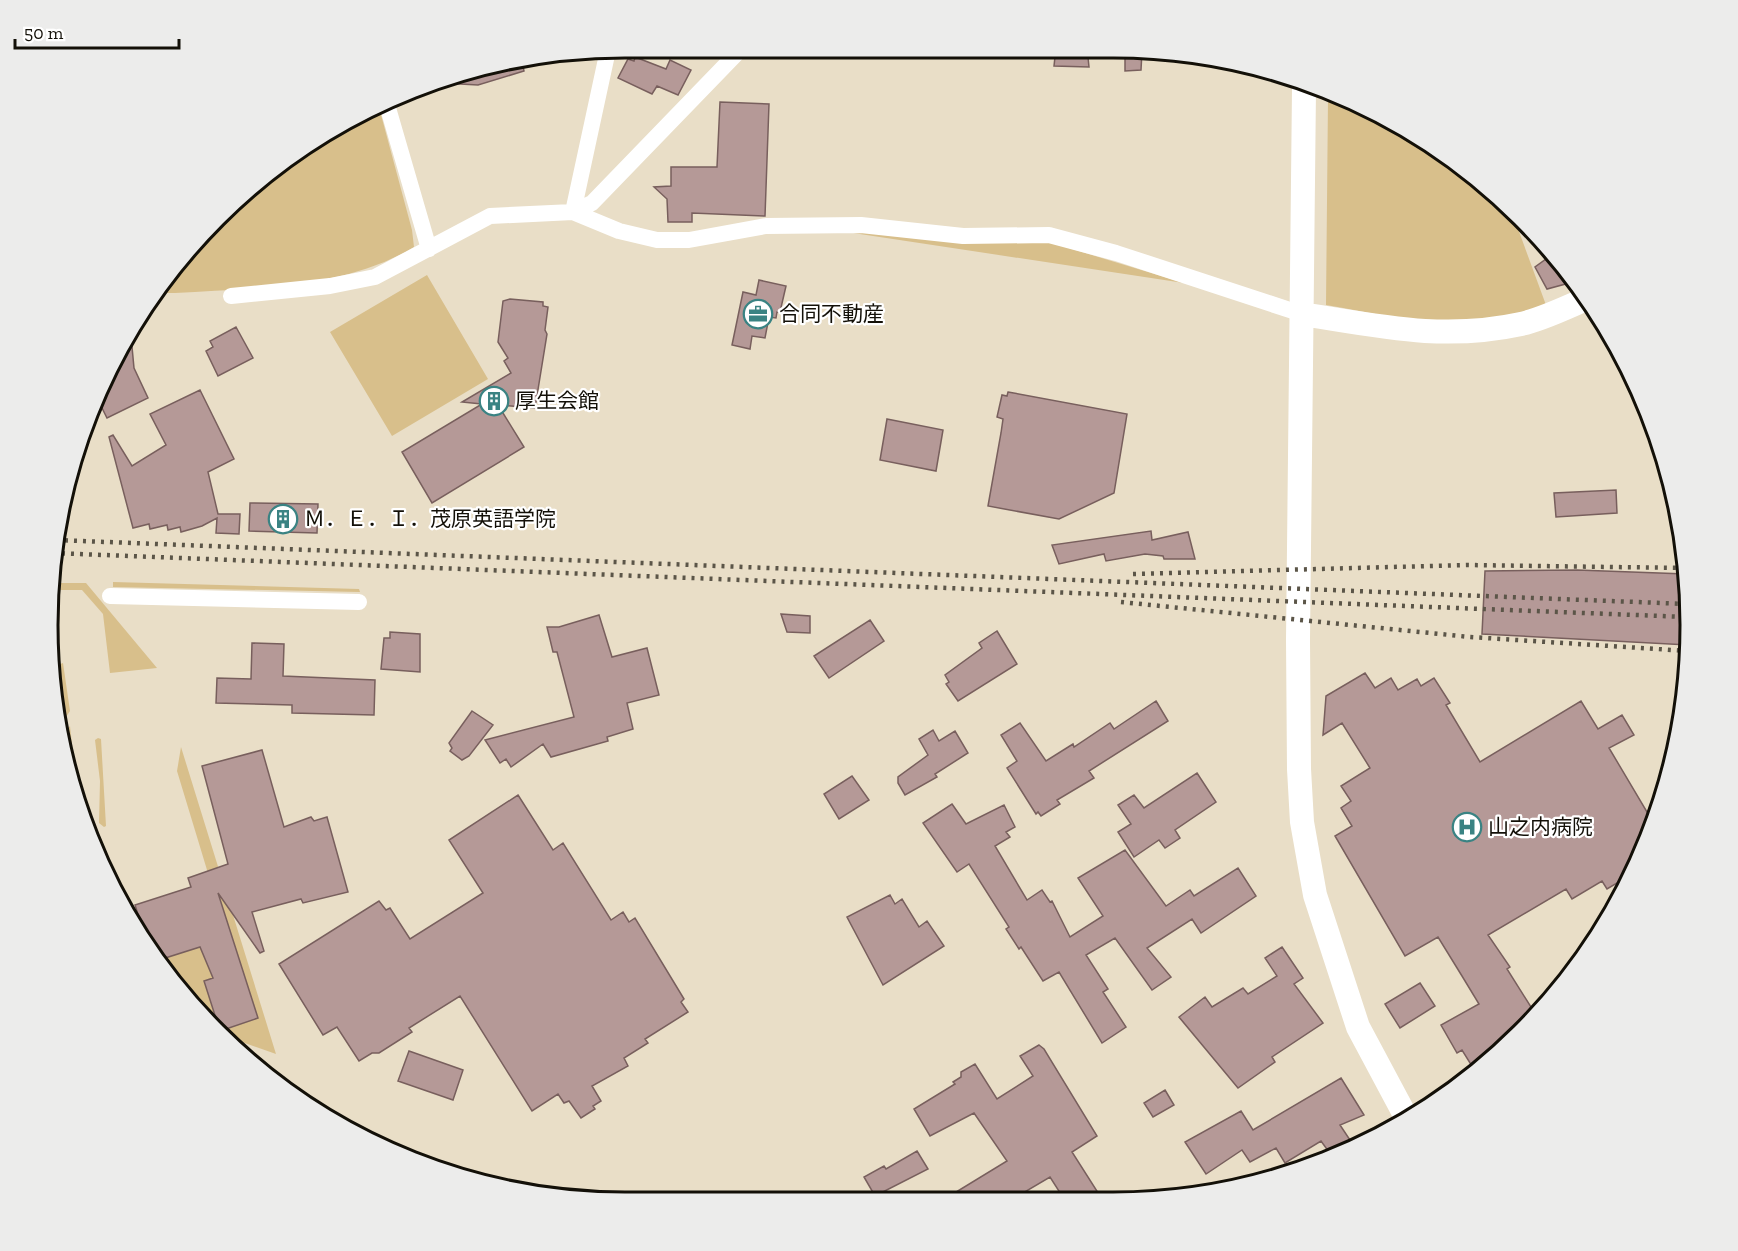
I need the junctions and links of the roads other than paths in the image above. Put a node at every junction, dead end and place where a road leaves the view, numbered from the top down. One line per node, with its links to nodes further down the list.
1 (732, 58): 5 (street)
2 (606, 59): 5 (street)
3 (1304, 92): 9 (street)
4 (389, 111): 6 (street)
5 (573, 212): 6 (street); 9 (street)
6 (429, 249): 7 (street)
7 (231, 296)
8 (1578, 302): 9 (street)
9 (1302, 314): 12 (street)
10 (110, 596): 11 (street)
11 (359, 602)
12 (1404, 1112)

